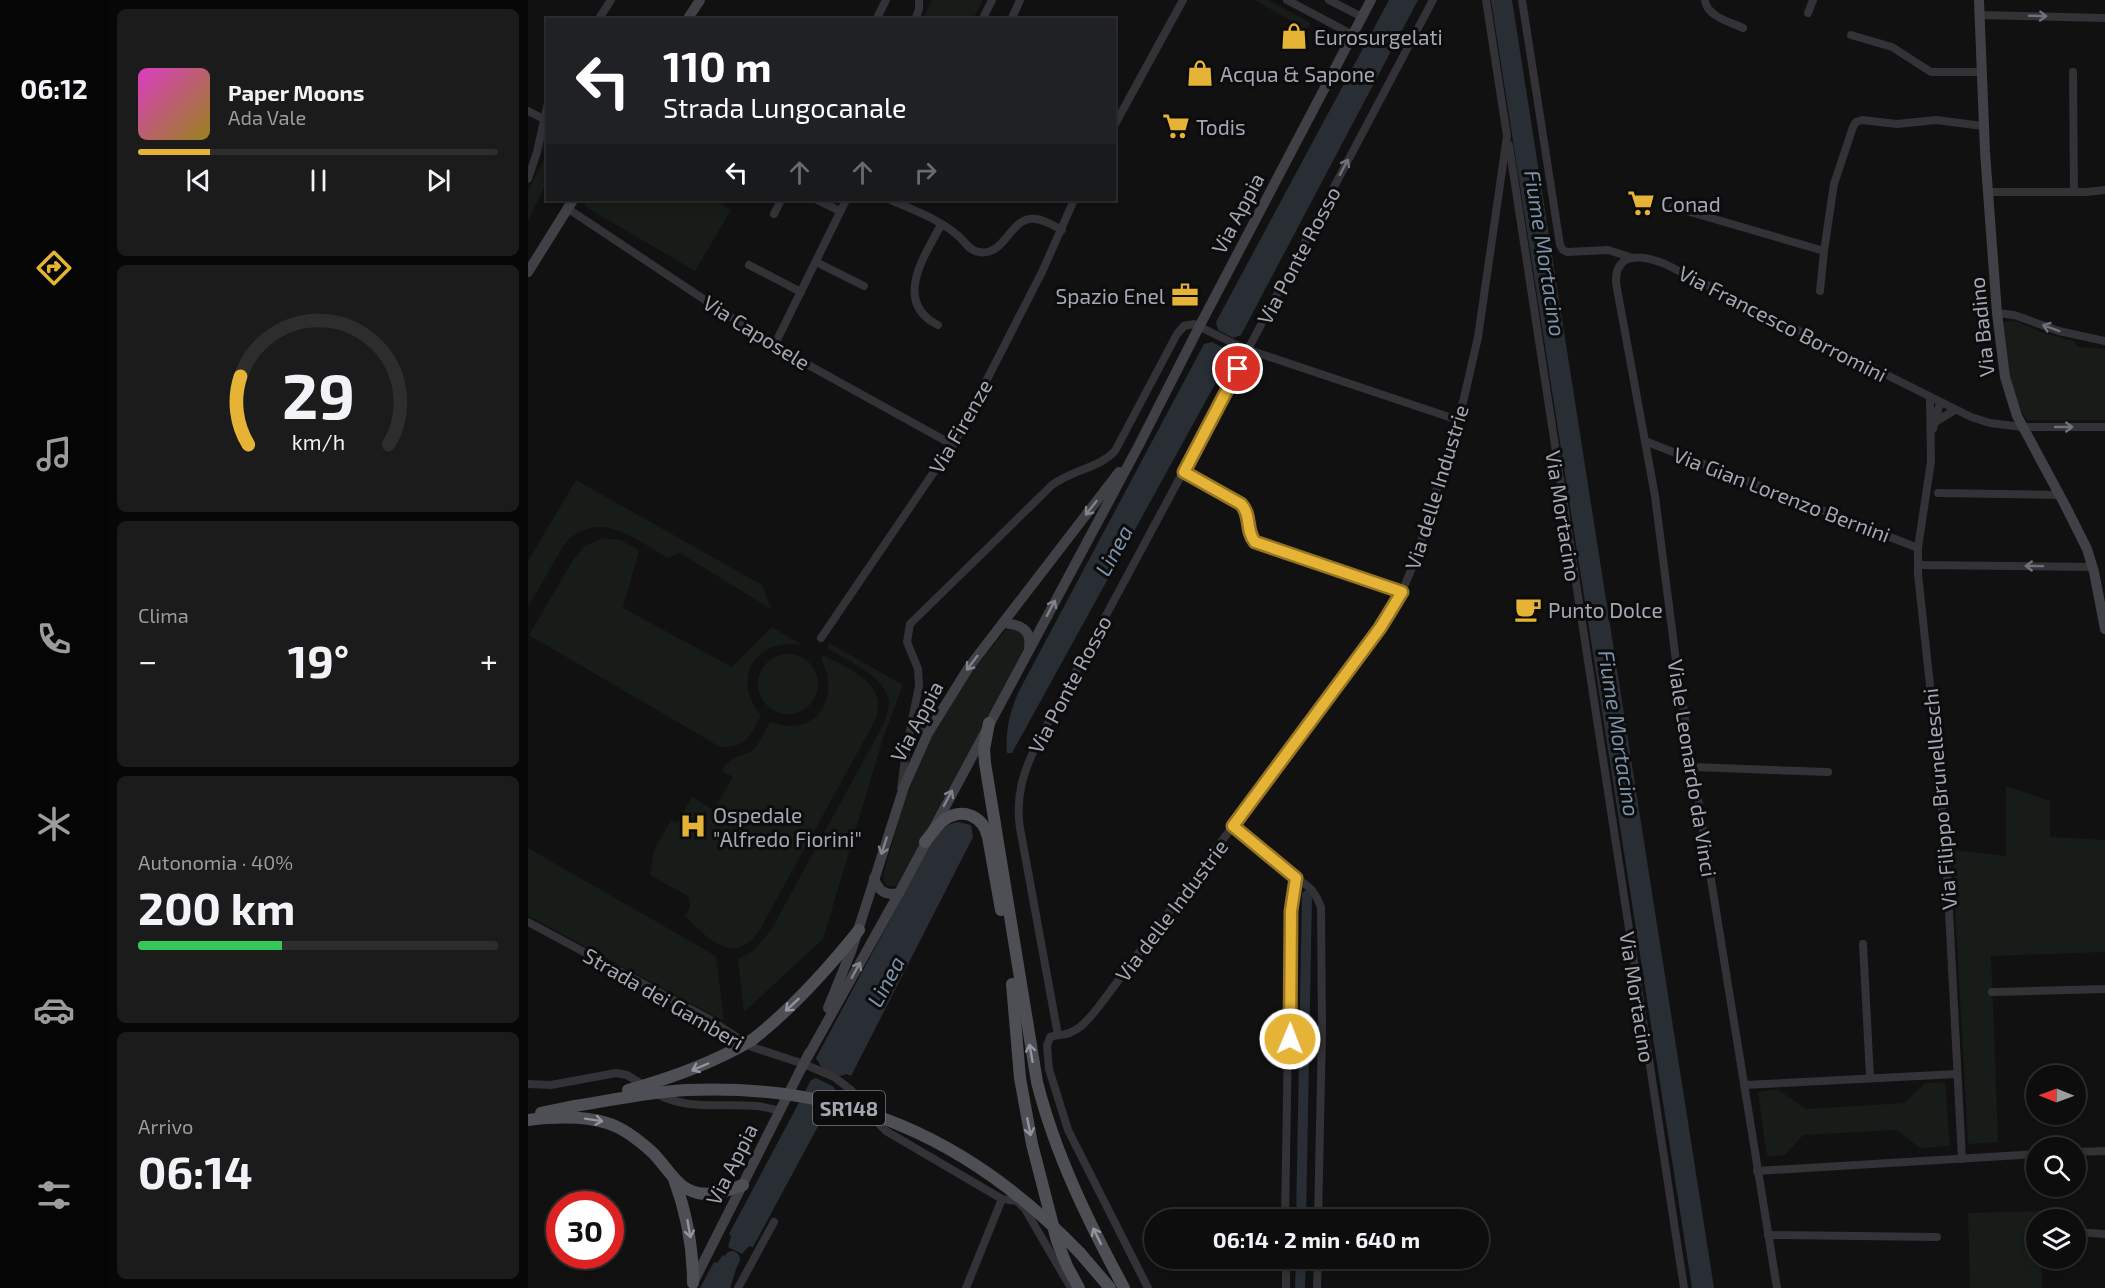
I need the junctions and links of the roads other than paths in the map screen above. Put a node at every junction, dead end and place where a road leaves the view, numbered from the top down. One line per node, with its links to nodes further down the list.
1 (610, 0): 21 (street)
2 (700, 0): 22 (main road)
3 (886, 0): 23 (street)
4 (919, 0): 24 (street)
5 (992, 0): 19 (street)
6 (1020, 0): 25 (street)
7 (1183, 0): 35 (street)
8 (1287, 0): 28 (street)
9 (1329, 0): 20 (street)
10 (1371, 0): 20 (main road, Via Appia)
11 (1433, 0): 66 (street, Via Ponte Rosso, one-way to 11)
12 (1486, 0): 37 (street, Via delle Industrie)
13 (1522, 0): 54 (street, Via Francesco Borromini)
14 (1705, 0): 27 (street)
15 (1814, 0): 17 (street)
16 (1979, 0): 18 (main road, Via Badino)
17 (1808, 13)
18 (1979, 15): 26 (street, one-way to 26); 30 (main road, Via Badino)
19 (983, 17)
20 (1362, 17): 28 (main road, Via Appia)
21 (599, 18)
22 (688, 18)
23 (877, 18)
24 (916, 18)
25 (1012, 18)
26 (2105, 18)
27 (1743, 28)
28 (1353, 34): 63 (main road, Via Appia)
29 (1851, 35): 30 (street)
30 (1981, 72): 36 (main road, Via Badino)
31 (2073, 72): 41 (street)
32 (528, 111): 34 (street)
33 (546, 111): 34 (street)
34 (544, 119): 38 (street)
35 (1116, 122)
36 (1983, 126): 40 (main road, Via Badino); 53 (street)
37 (1507, 136): 70 (street, Via delle Industrie); 141 (street, Via Mortacino)
38 (528, 178)
39 (2105, 190): 41 (street)
40 (1988, 192): 41 (street); 61 (main road, Via Badino)
41 (2074, 192)
42 (780, 201): 50 (street)
43 (819, 201): 49 (street)
44 (845, 201): 49 (street)
45 (893, 201): 51 (street)
46 (1074, 201): 52 (street, Via Firenze)
47 (570, 204): 57 (main road); 65 (street, Via Caposele)
48 (1673, 207): 53 (street)
49 (840, 211): 55 (street)
50 (774, 214)
51 (941, 225): 52 (street); 62 (street)
52 (1062, 230): 76 (street, Via Firenze)
53 (1824, 251): 59 (street)
54 (1633, 258): 67 (street, Via Francesco Borromini); 75 (street, Viale Leonardo da Vinci)
55 (816, 262): 58 (street); 60 (street)
56 (749, 265): 60 (street)
57 (528, 272)
58 (864, 286)
59 (1820, 291)
60 (801, 292): 65 (street)
61 (1997, 314): 64 (street, one-way to 61); 72 (main road, Via Badino)
62 (938, 325)
63 (1202, 328): 66 (street); 77 (main road, Via Appia); 89 (street)
64 (2105, 341)
65 (774, 346): 76 (street, Via Caposele)
66 (1246, 348): 70 (street); 78 (street, Via Ponte Rosso)
67 (1930, 398): 68 (street, Via Francesco Borromini); 74 (street, Via Filippo Brunelleschi)
68 (1940, 403): 69 (street, Via Francesco Borromini); 71 (street, Via Filippo Brunelleschi)
69 (1955, 410): 71 (street); 72 (street, Via Francesco Borromini)
70 (1458, 420): 84 (street, Via delle Industrie)
71 (1935, 422): 74 (street, Via Filippo Brunelleschi)
72 (2022, 427): 73 (street, Via Francesco Borromini, one-way to 73); 80 (main road, Via Badino)
73 (2105, 427)
74 (1931, 440): 81 (street, Via Filippo Brunelleschi)
75 (1645, 441): 81 (street, Via Gian Lorenzo Bernini); 92 (street, Viale Leonardo da Vinci)
76 (953, 445): 87 (street, Via Firenze)
77 (1139, 445): 85 (main road, Via Appia, one-way to 85); 88 (main road, Via Appia, one-way to 77)
78 (1184, 472): 84 (street); 105 (street, Via Ponte Rosso)
79 (1938, 493): 80 (street)
80 (2060, 495): 83 (main road, Via Badino)
81 (1918, 548): 82 (street, Via Filippo Brunelleschi)
82 (1918, 564): 83 (street, one-way to 82); 107 (street, Via Filippo Brunelleschi)
83 (2092, 567): 86 (main road, Via Badino)
84 (1402, 592): 95 (street, Via delle Industrie)
85 (1003, 623): 88 (main road); 91 (main road, Via Appia, one-way to 91)
86 (2105, 628)
87 (821, 638)
88 (1028, 650): 90 (main road, Via Appia)
89 (911, 721): 91 (street); 94 (street)
90 (989, 723): 96 (main road, Via Appia, one-way to 90); 137 (main road, one-way to 90)
91 (928, 733): 94 (main road, Via Appia)
92 (1693, 767): 93 (street); 110 (street, Viale Leonardo da Vinci)
93 (1828, 772)
94 (899, 800): 97 (main road, Via Appia, one-way to 97)
95 (1233, 826): 98 (street); 105 (street, Via delle Industrie)
96 (925, 842): 99 (main road, Via Appia); 135 (main road, one-way to 135)
97 (874, 878): 99 (main road); 101 (main road, Via Appia)
98 (1296, 878): 122 (street); 123 (street)
99 (899, 893): 106 (main road, Via Appia, one-way to 99)
100 (528, 922): 106 (street, Strada dei Gamberi)
101 (859, 930): 106 (main road, Via Appia); 111 (main road, SR148, one-way to 111, bridge)
102 (1863, 944): 108 (street)
103 (2105, 989): 104 (street)
104 (1992, 992)
105 (1058, 1035): 138 (street)
106 (808, 1063): 112 (main road, Via Appia); 121 (street, Strada dei Gamberi)
107 (1957, 1074): 108 (street); 117 (street, Via Filippo Brunelleschi)
108 (1870, 1077): 110 (street)
109 (528, 1084): 112 (street)
110 (1744, 1085): 118 (street, Viale Leonardo da Vinci)
111 (575, 1106): 113 (main road, SR148); 136 (main road, SR148, bridge)
112 (780, 1111): 120 (main road, Via Appia)
113 (528, 1118): 119 (main road, SR148, one-way to 119)
114 (2105, 1151): 115 (street)
115 (2086, 1152)
116 (2026, 1155): 117 (street)
117 (1962, 1159): 118 (street)
118 (1757, 1171): 126 (street, Viale Leonardo da Vinci)
119 (674, 1178): 120 (main road, SR148); 131 (main road, SR148, one-way to 131)
120 (743, 1185): 131 (main road, Via Appia)
121 (1002, 1199): 133 (street); 134 (street)
122 (1285, 1209)
123 (1318, 1209)
124 (774, 1222): 132 (street)
125 (2086, 1233): 127 (street)
126 (1768, 1234): 128 (street); 142 (street, Viale Leonardo da Vinci)
127 (2105, 1234)
128 (1936, 1237)
129 (1286, 1269): 139 (street)
130 (1317, 1269): 140 (street)
131 (691, 1286)
132 (738, 1288)
133 (966, 1288)
134 (1071, 1288)
135 (1079, 1288)
136 (1110, 1288)
137 (1124, 1288)
138 (1148, 1288)
139 (1286, 1288)
140 (1317, 1288)
141 (1684, 1288)
142 (1777, 1288)

